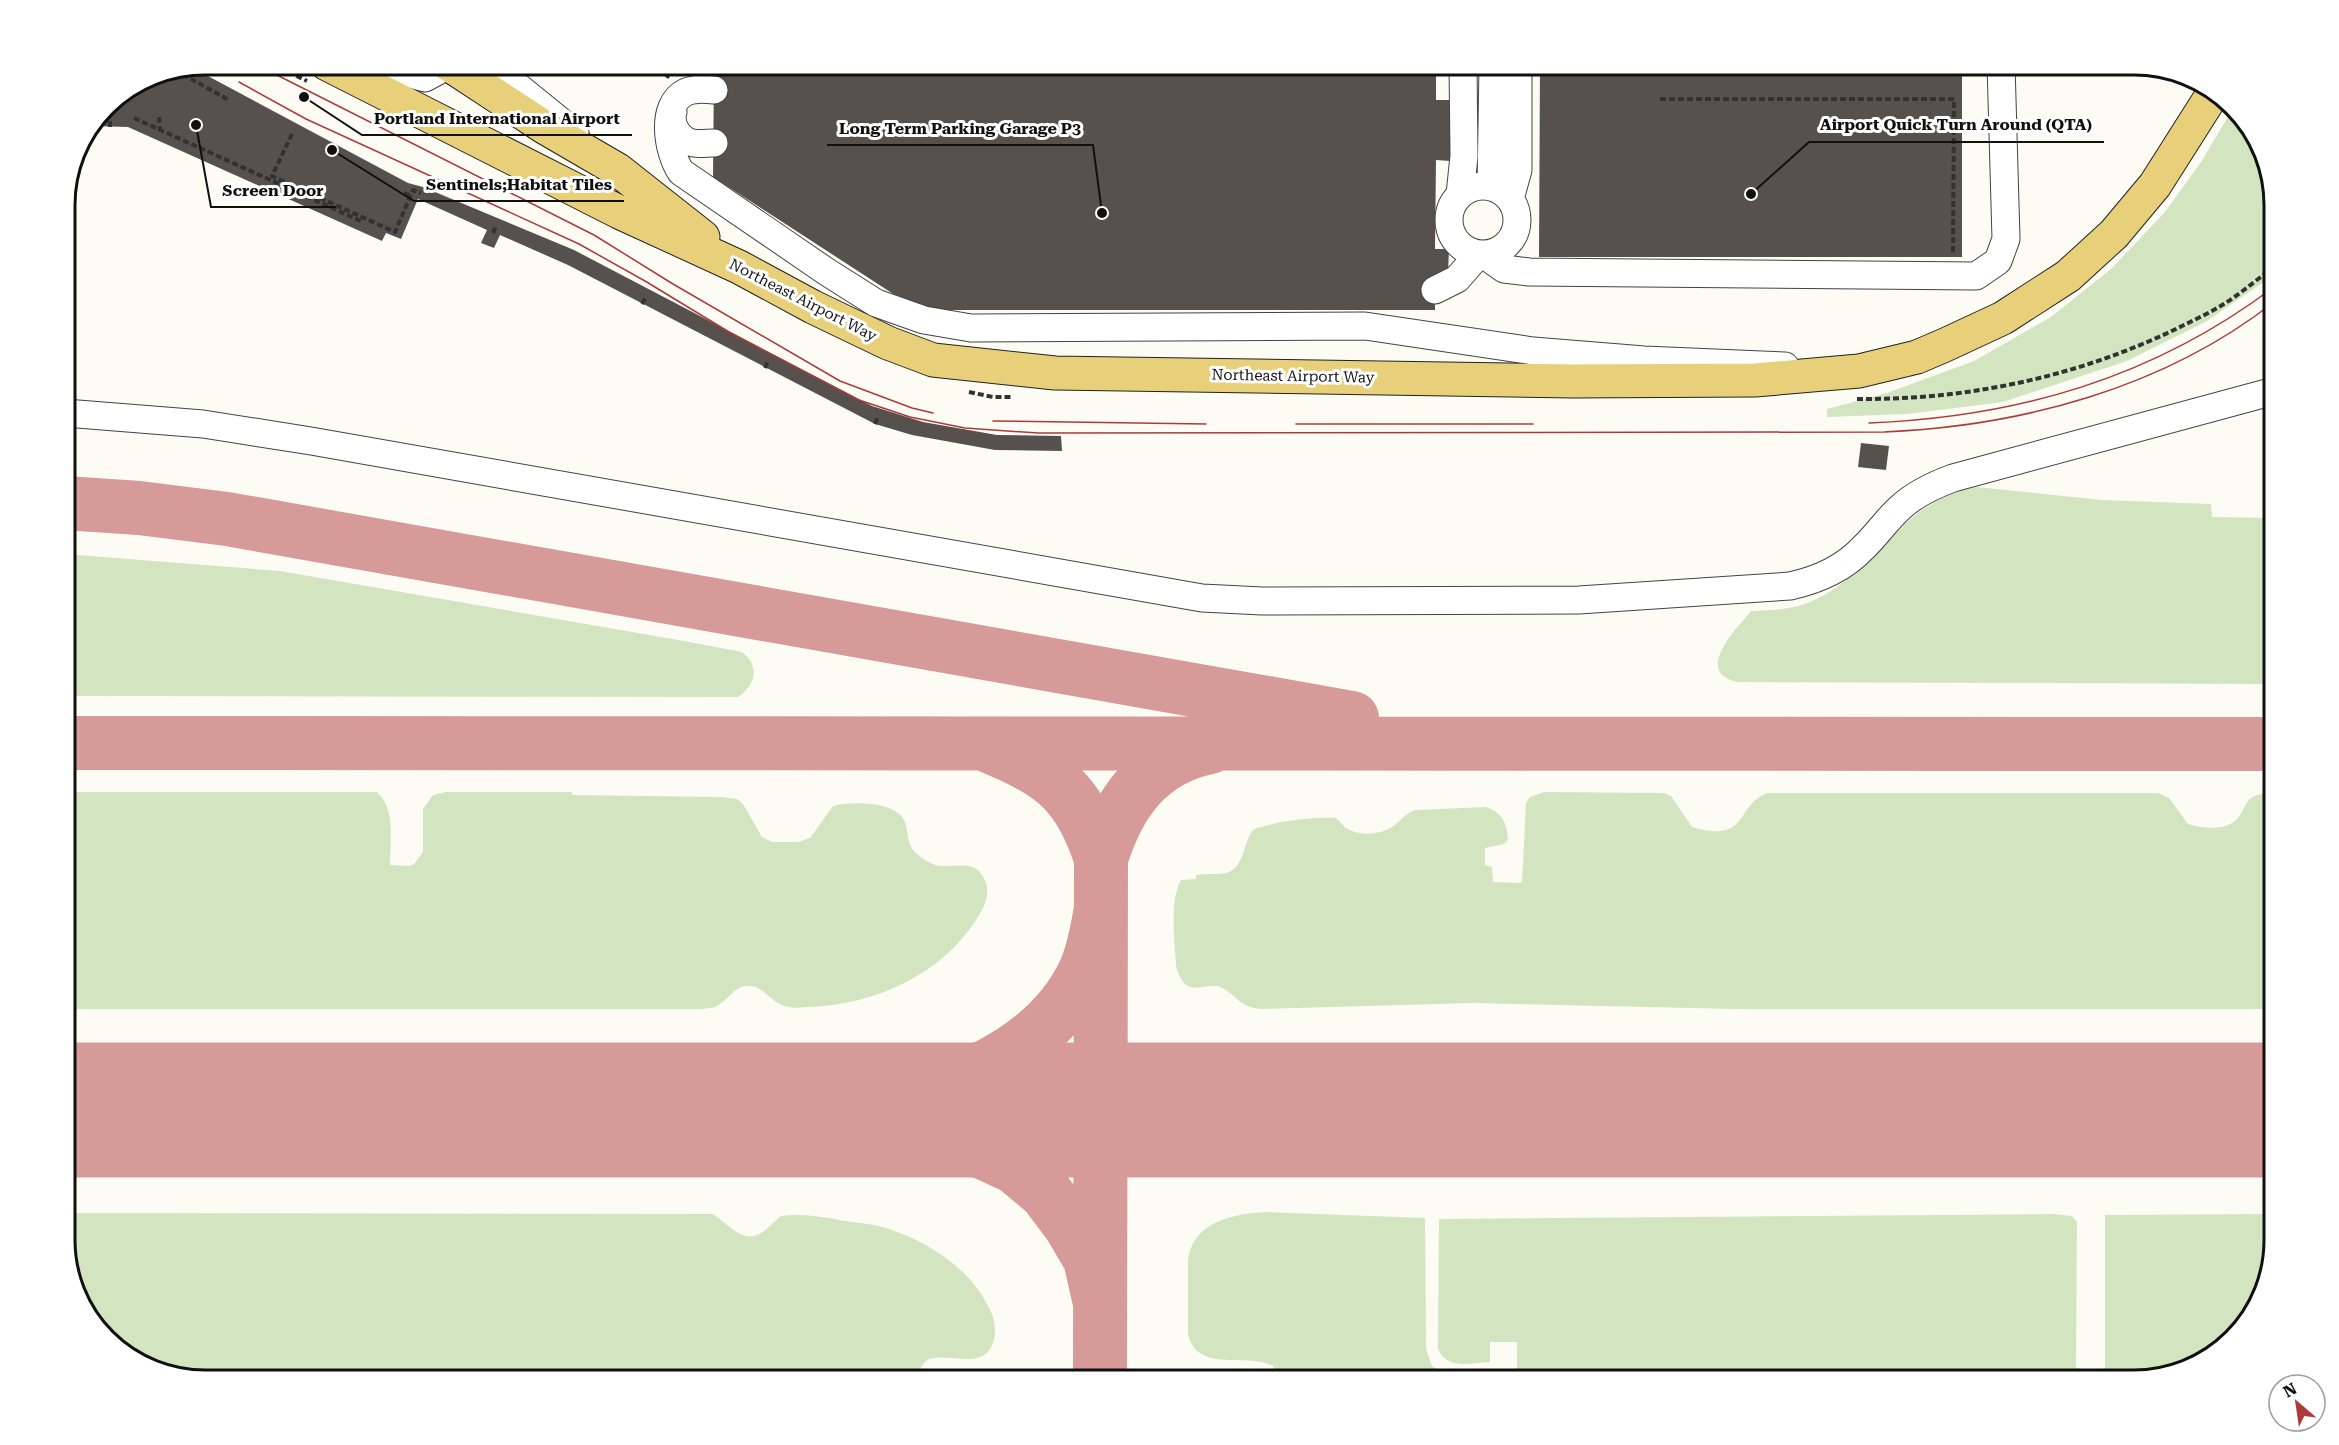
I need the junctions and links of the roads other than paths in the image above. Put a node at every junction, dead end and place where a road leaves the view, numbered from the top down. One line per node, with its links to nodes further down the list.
1 (348, 75): 16 (main road, Northeast Airport Way)
2 (414, 75): 3 (lane)
3 (431, 75)
4 (464, 75): 12 (main road)
5 (504, 75): 12 (lane)
6 (1463, 75): 14 (lane)
7 (1493, 75): 13 (lane)
8 (1520, 75): 13 (lane)
9 (2001, 75): 15 (lane)
10 (2209, 99): 18 (main road, Northeast Airport Way)
11 (714, 143): 18 (lane)
12 (618, 170): 16 (main road)
13 (1497, 186): 14 (lane); 15 (lane)
14 (1460, 195): 15 (lane)
15 (1481, 254): 17 (lane)
16 (739, 267): 18 (main road, Northeast Airport Way)
17 (1435, 290)
18 (1859, 371)
19 (2264, 394): 20 (lane)
20 (75, 414)

